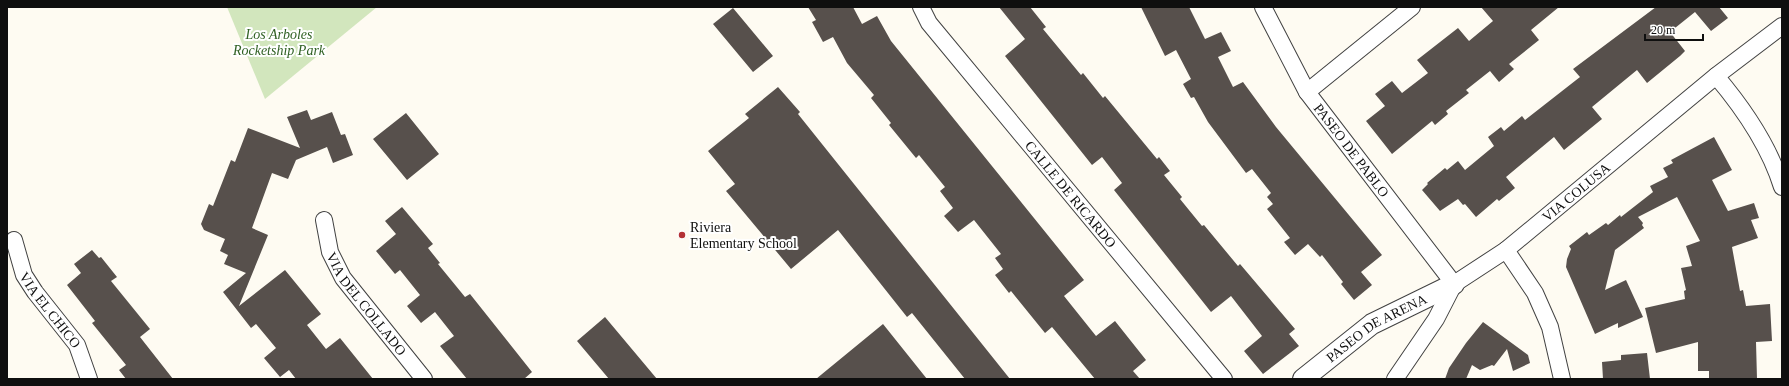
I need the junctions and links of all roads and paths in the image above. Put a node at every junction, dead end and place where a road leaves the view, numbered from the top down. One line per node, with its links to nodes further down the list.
1 (921, 7): 14 (street, CALLE DE RICARDO)
2 (1263, 7): 6 (street, PASEO DE PABLO)
3 (1412, 7): 6 (street)
4 (1782, 26): 5 (street, VIA COLUSA)
5 (1716, 76): 7 (street); 10 (street, VIA COLUSA)
6 (1307, 92): 11 (street, PASEO DE PABLO)
7 (1782, 187)
8 (324, 220): 13 (street, VIA DEL COLLADO)
9 (14, 240): 12 (street, VIA EL CHICO)
10 (1506, 250): 11 (street, VIA COLUSA); 17 (street)
11 (1454, 284): 15 (street, PASEO DE ARENA); 16 (street, VIA COLUSA)
12 (89, 379)
13 (424, 379)
14 (1224, 379)
15 (1303, 379)
16 (1395, 379)
17 (1562, 379)

